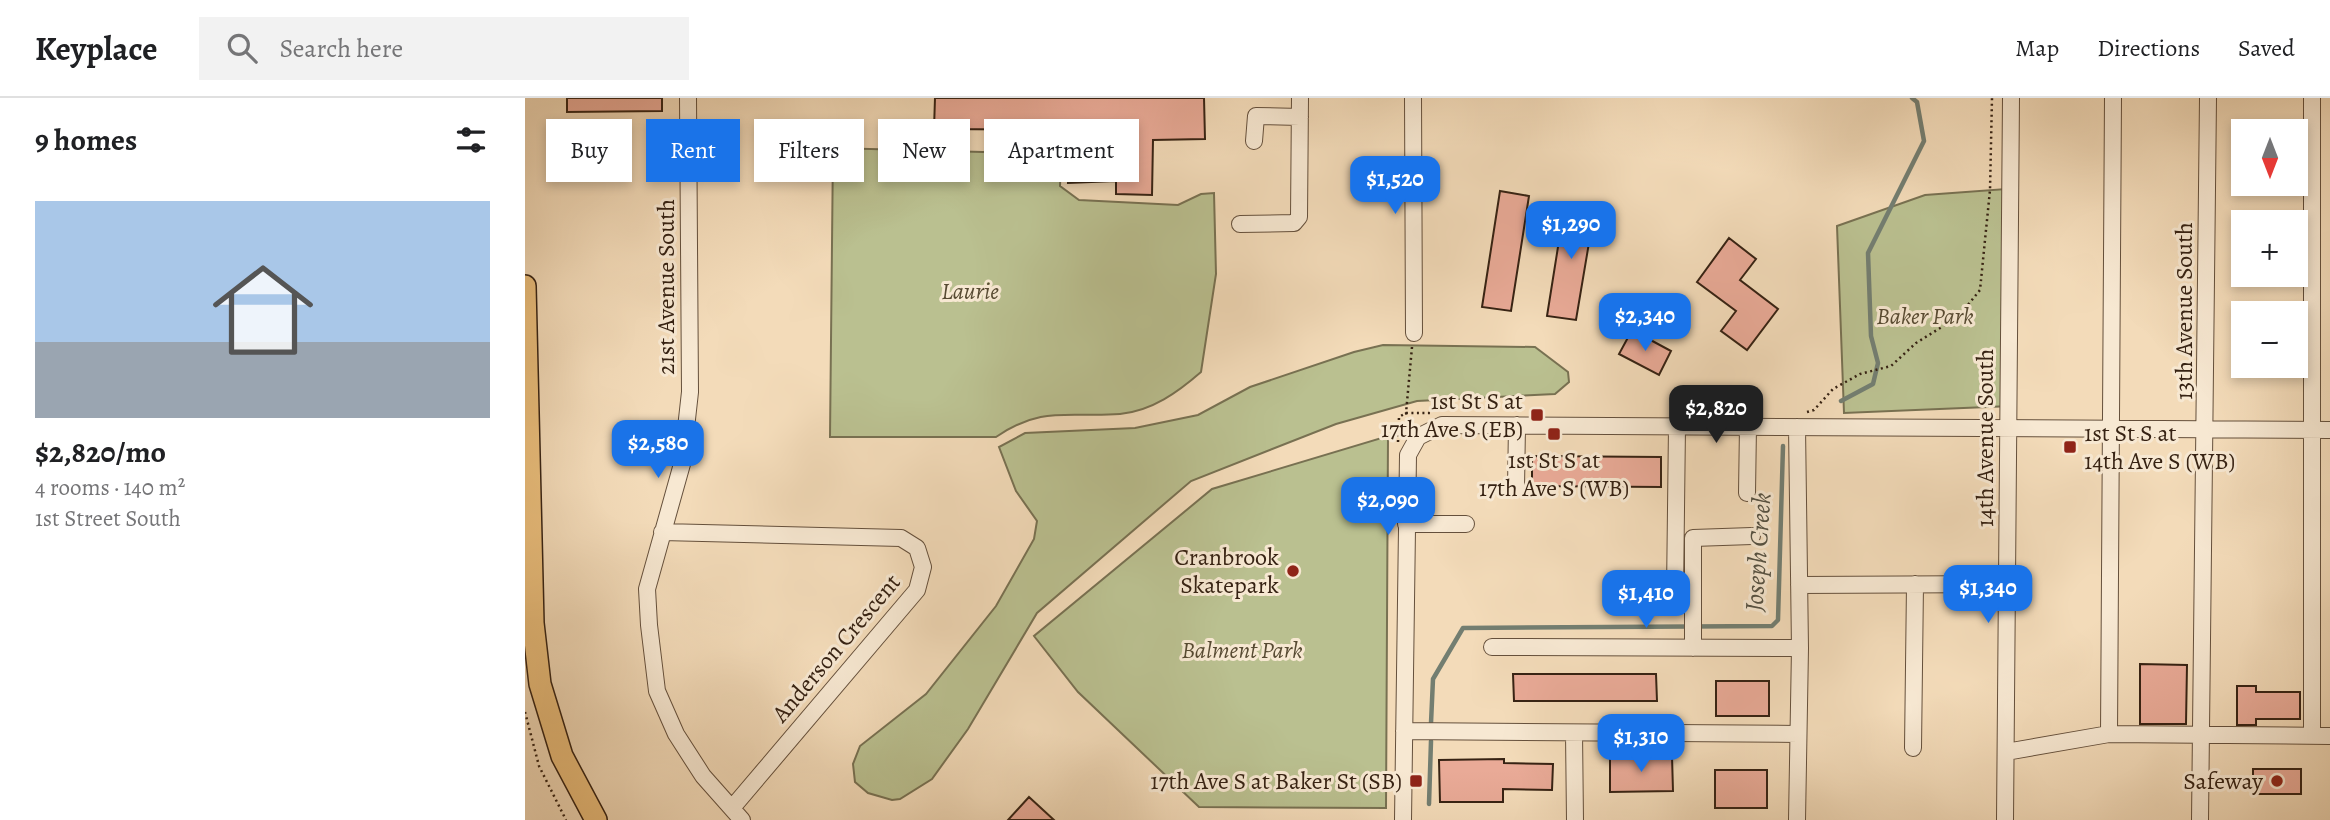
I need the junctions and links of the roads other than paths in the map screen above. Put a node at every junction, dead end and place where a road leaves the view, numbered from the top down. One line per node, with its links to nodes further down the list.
1 (688, 98): 26 (street, 21st Avenue South)
2 (1300, 98): 8 (street)
3 (1413, 98): 13 (street)
4 (2011, 98): 18 (street, 14th Avenue South)
5 (2113, 98): 19 (street)
6 (2209, 98): 20 (street, 13th Avenue South)
7 (2312, 98): 21 (street)
8 (1300, 117): 9 (street); 10 (street)
9 (1254, 141)
10 (1240, 225)
11 (525, 286): 12 (main road)
12 (526, 322): 45 (main road)
13 (1414, 333)
14 (1517, 425): 15 (street); 22 (street); 24 (street)
15 (1677, 426): 16 (street); 31 (street)
16 (1748, 426): 17 (street); 23 (street)
17 (1797, 427): 18 (street); 30 (street)
18 (2007, 429): 19 (street); 29 (street, 14th Avenue South)
19 (2113, 429): 20 (street); 38 (street)
20 (2207, 429): 21 (street); 39 (street, 13th Avenue South)
21 (2322, 430): 40 (street)
22 (1516, 488)
23 (1747, 493)
24 (1406, 524): 25 (street); 35 (street)
25 (1466, 524)
26 (661, 532): 44 (street, 21st Avenue South); 44 (street, Anderson Crescent)
27 (1752, 536): 33 (street)
28 (1915, 584): 29 (street); 30 (street); 42 (street)
29 (2007, 584): 43 (street, 14th Avenue South)
30 (1798, 585): 34 (street)
31 (1675, 592)
32 (1492, 647): 33 (street)
33 (1693, 648): 34 (street)
34 (1800, 648): 37 (street)
35 (1404, 731): 36 (street); 46 (street)
36 (1574, 733): 37 (street); 47 (street)
37 (1798, 734): 48 (street)
38 (2109, 734): 39 (street); 43 (street)
39 (2202, 734): 40 (street); 50 (street, 13th Avenue South)
40 (2312, 736): 41 (street)
41 (2330, 736)
42 (1913, 748)
43 (2006, 752): 49 (street, 14th Avenue South)
44 (737, 814)
45 (596, 820)
46 (1403, 820)
47 (1575, 820)
48 (1797, 820)
49 (2005, 820)
50 (2200, 820)

